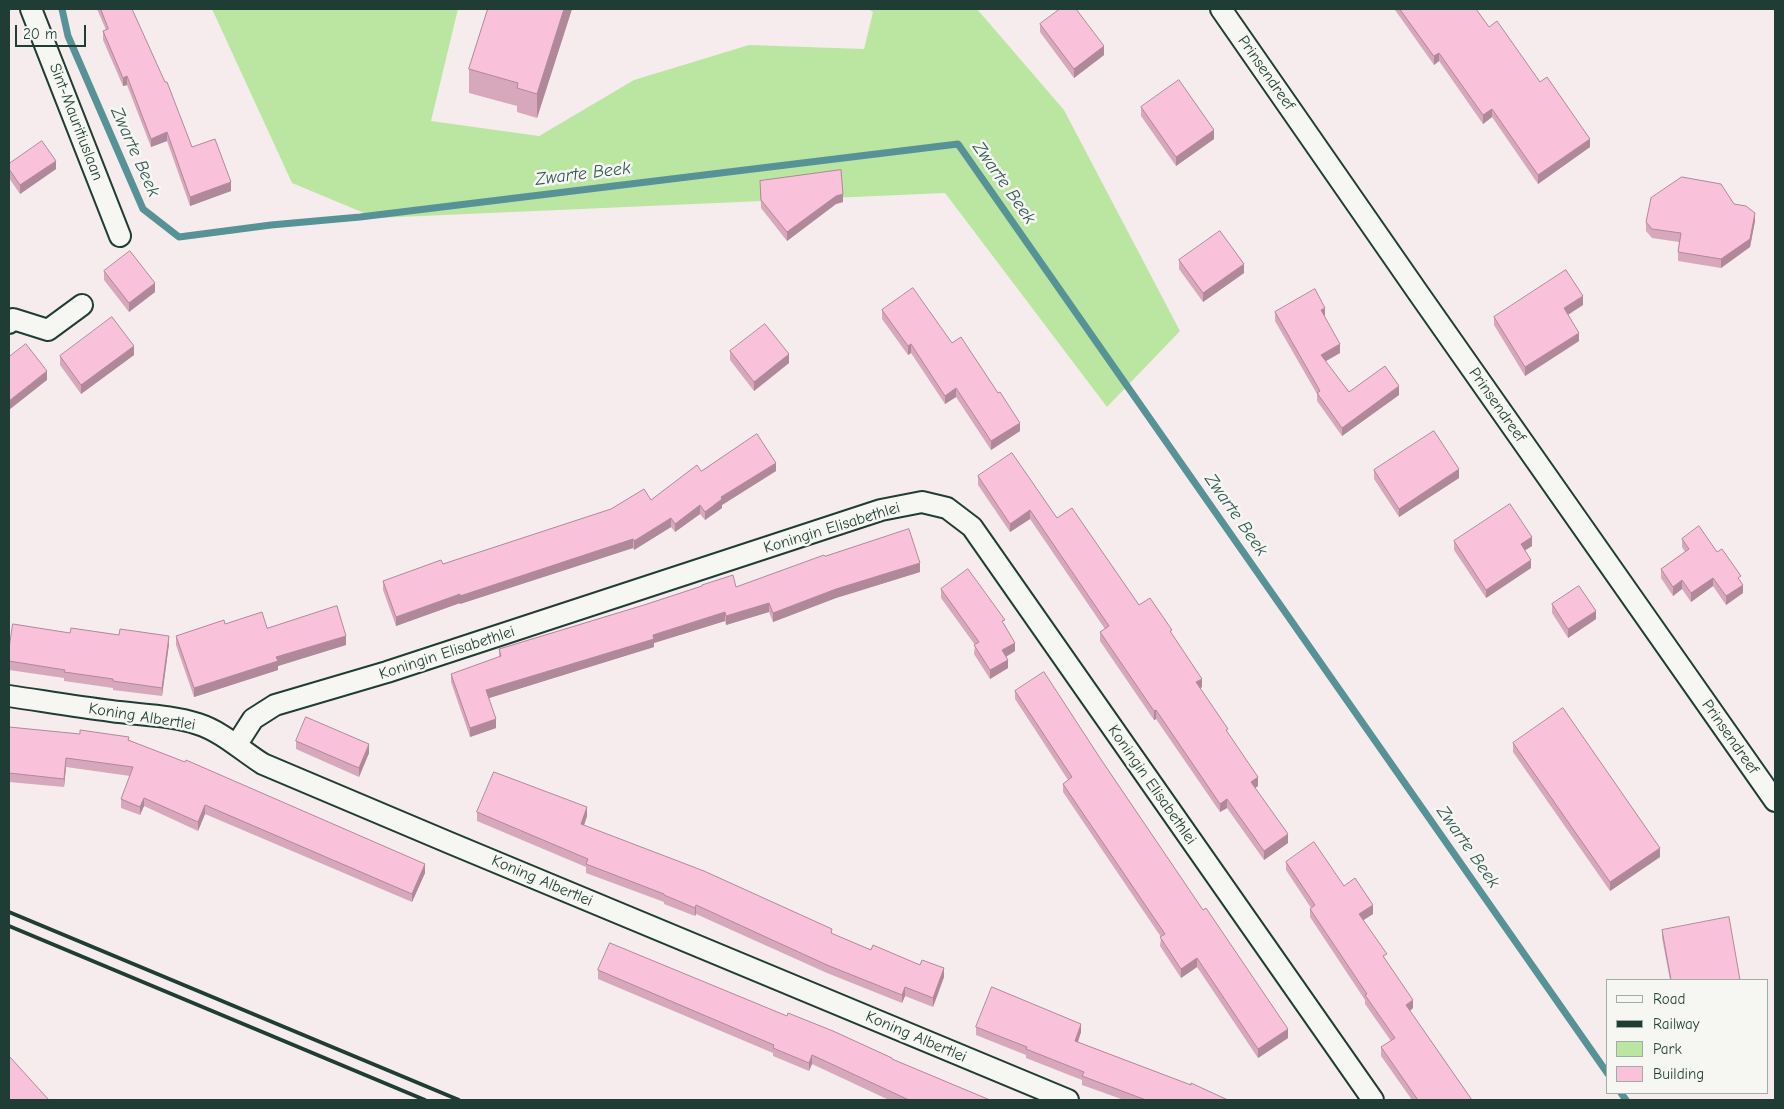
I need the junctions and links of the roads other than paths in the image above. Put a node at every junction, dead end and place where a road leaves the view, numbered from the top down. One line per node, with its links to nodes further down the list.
1 (31, 9): 3 (street, Sint-Mauritiuslaan)
2 (1221, 9): 8 (street, Prinsendreef)
3 (120, 236)
4 (82, 305): 5 (street)
5 (9, 323)
6 (9, 696): 7 (street, Koning Albertlei)
7 (237, 744): 9 (street, Koning Albertlei); 10 (street, Koningin Elisabethlei)
8 (1775, 800)
9 (1068, 1100)
10 (1373, 1100)

